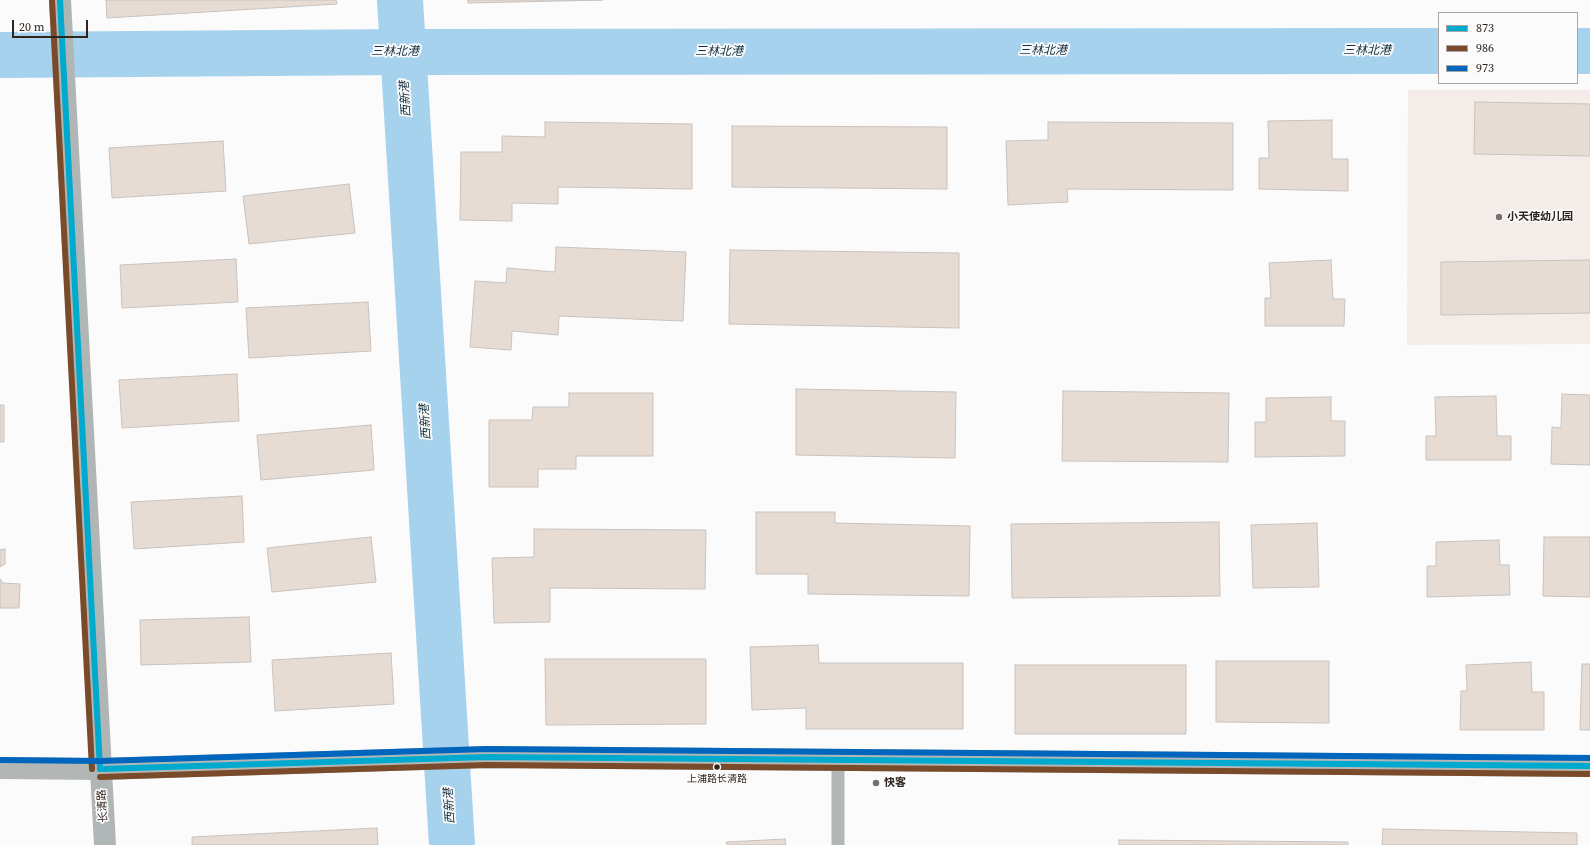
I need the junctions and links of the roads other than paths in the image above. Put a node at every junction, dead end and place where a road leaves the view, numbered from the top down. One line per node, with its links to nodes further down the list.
1 (60, 0): 5 (main road, 长清路)
2 (838, 761): 3 (street); 5 (street); 7 (lane)
3 (1590, 766)
4 (0, 768): 5 (street)
5 (100, 769): 6 (main road, 长清路)
6 (105, 845)
7 (838, 845)

